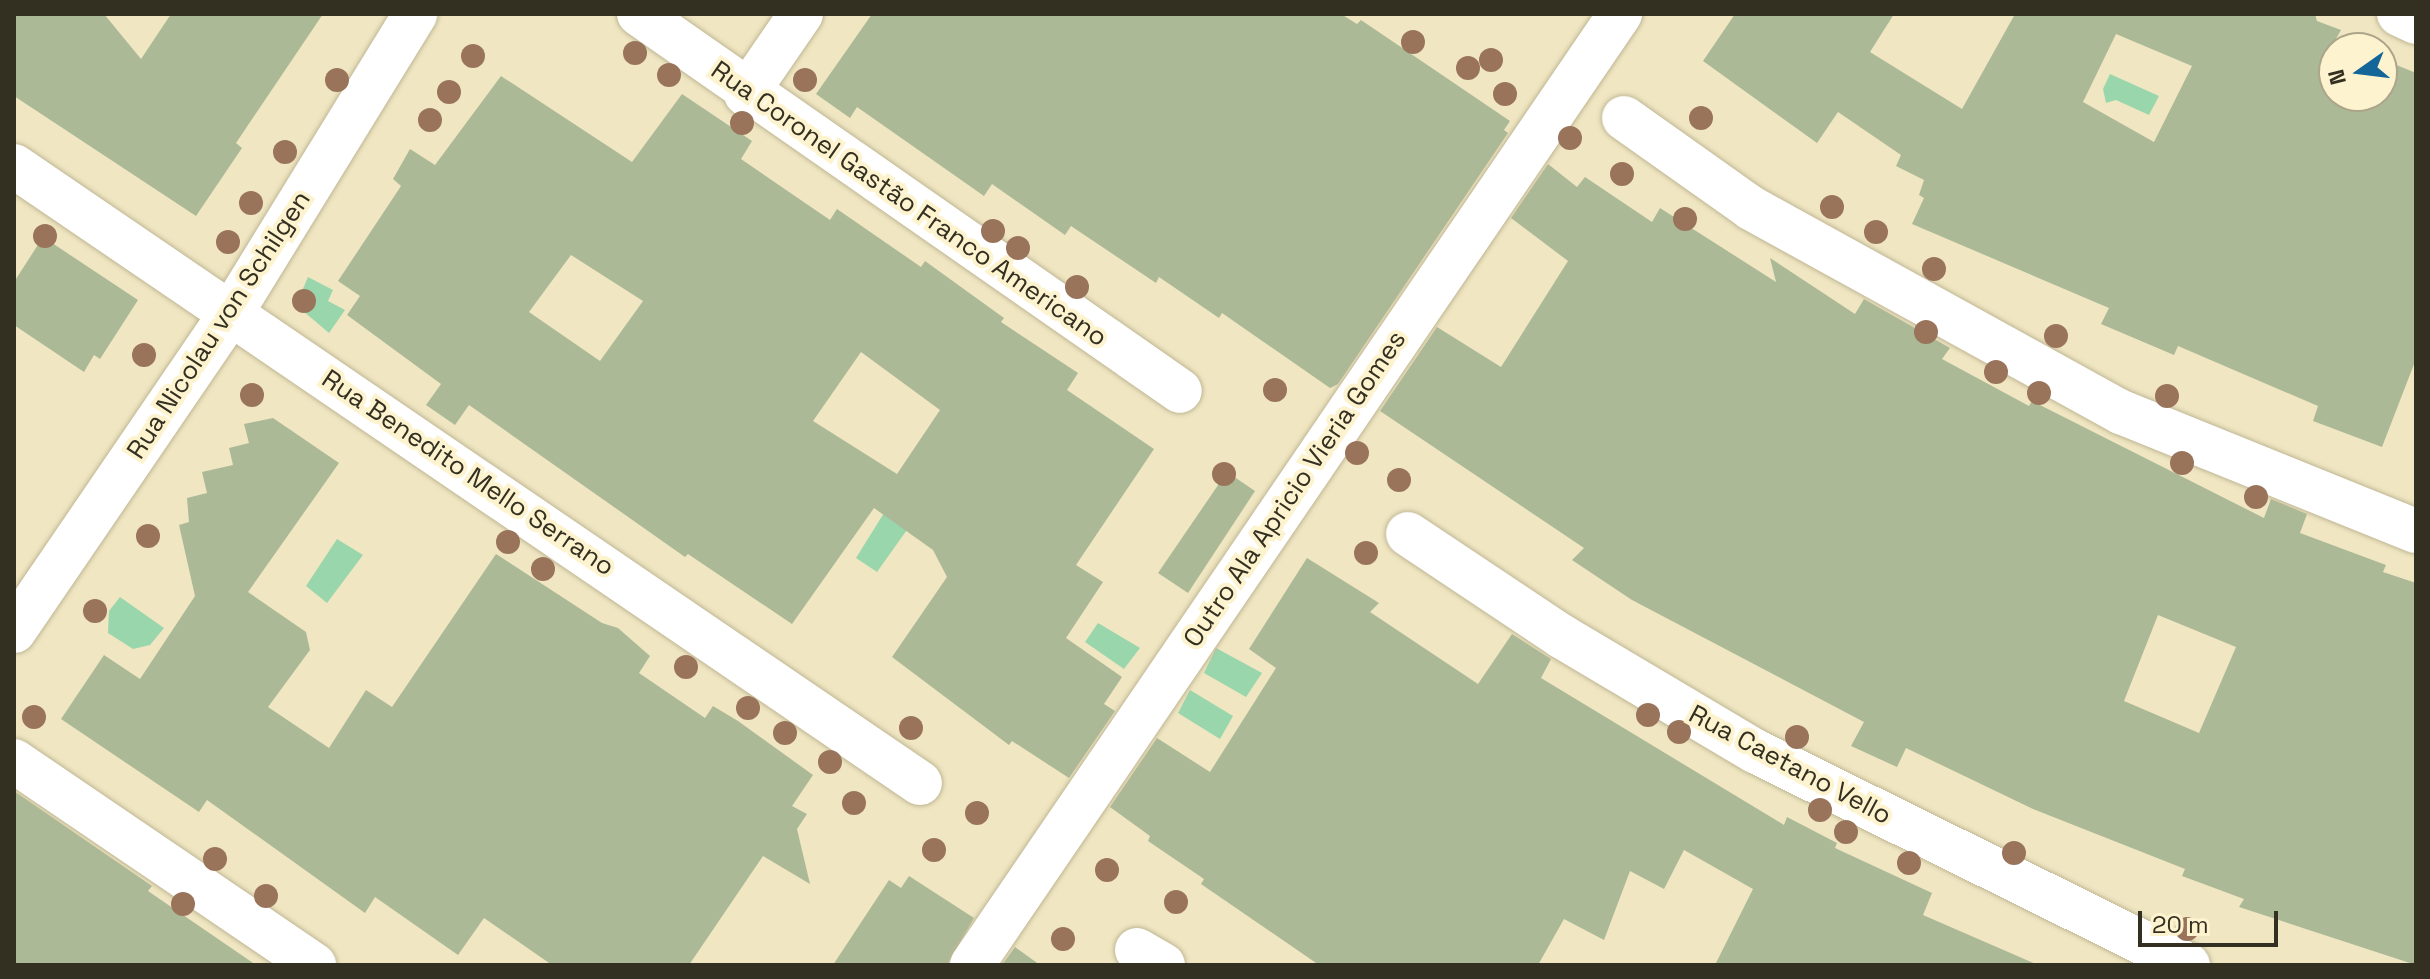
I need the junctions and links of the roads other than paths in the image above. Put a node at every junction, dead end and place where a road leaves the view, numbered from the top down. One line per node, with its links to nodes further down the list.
1 (415, 14): 10 (street, Rua Nicolau von Schilgen)
2 (639, 14): 7 (street, Rua Coronel Gastão Franco Americano)
3 (801, 14): 7 (street)
4 (1620, 14): 18 (street, Outro Ala Apricio Vieria Gomes)
5 (2399, 14): 6 (street)
6 (2416, 22)
7 (746, 94): 11 (street, Rua Coronel Gastão Franco Americano)
8 (1624, 118): 12 (street)
9 (14, 166): 10 (street, Rua Benedito Mello Serrano)
10 (232, 312): 14 (street, Rua Nicolau von Schilgen); 16 (street, Rua Benedito Mello Serrano)
11 (1180, 391)
12 (2416, 531)
13 (1408, 534): 19 (street, Rua Caetano Vello)
14 (14, 631)
15 (14, 761): 17 (street)
16 (920, 783)
17 (314, 965)
18 (972, 965)
19 (2188, 965)

